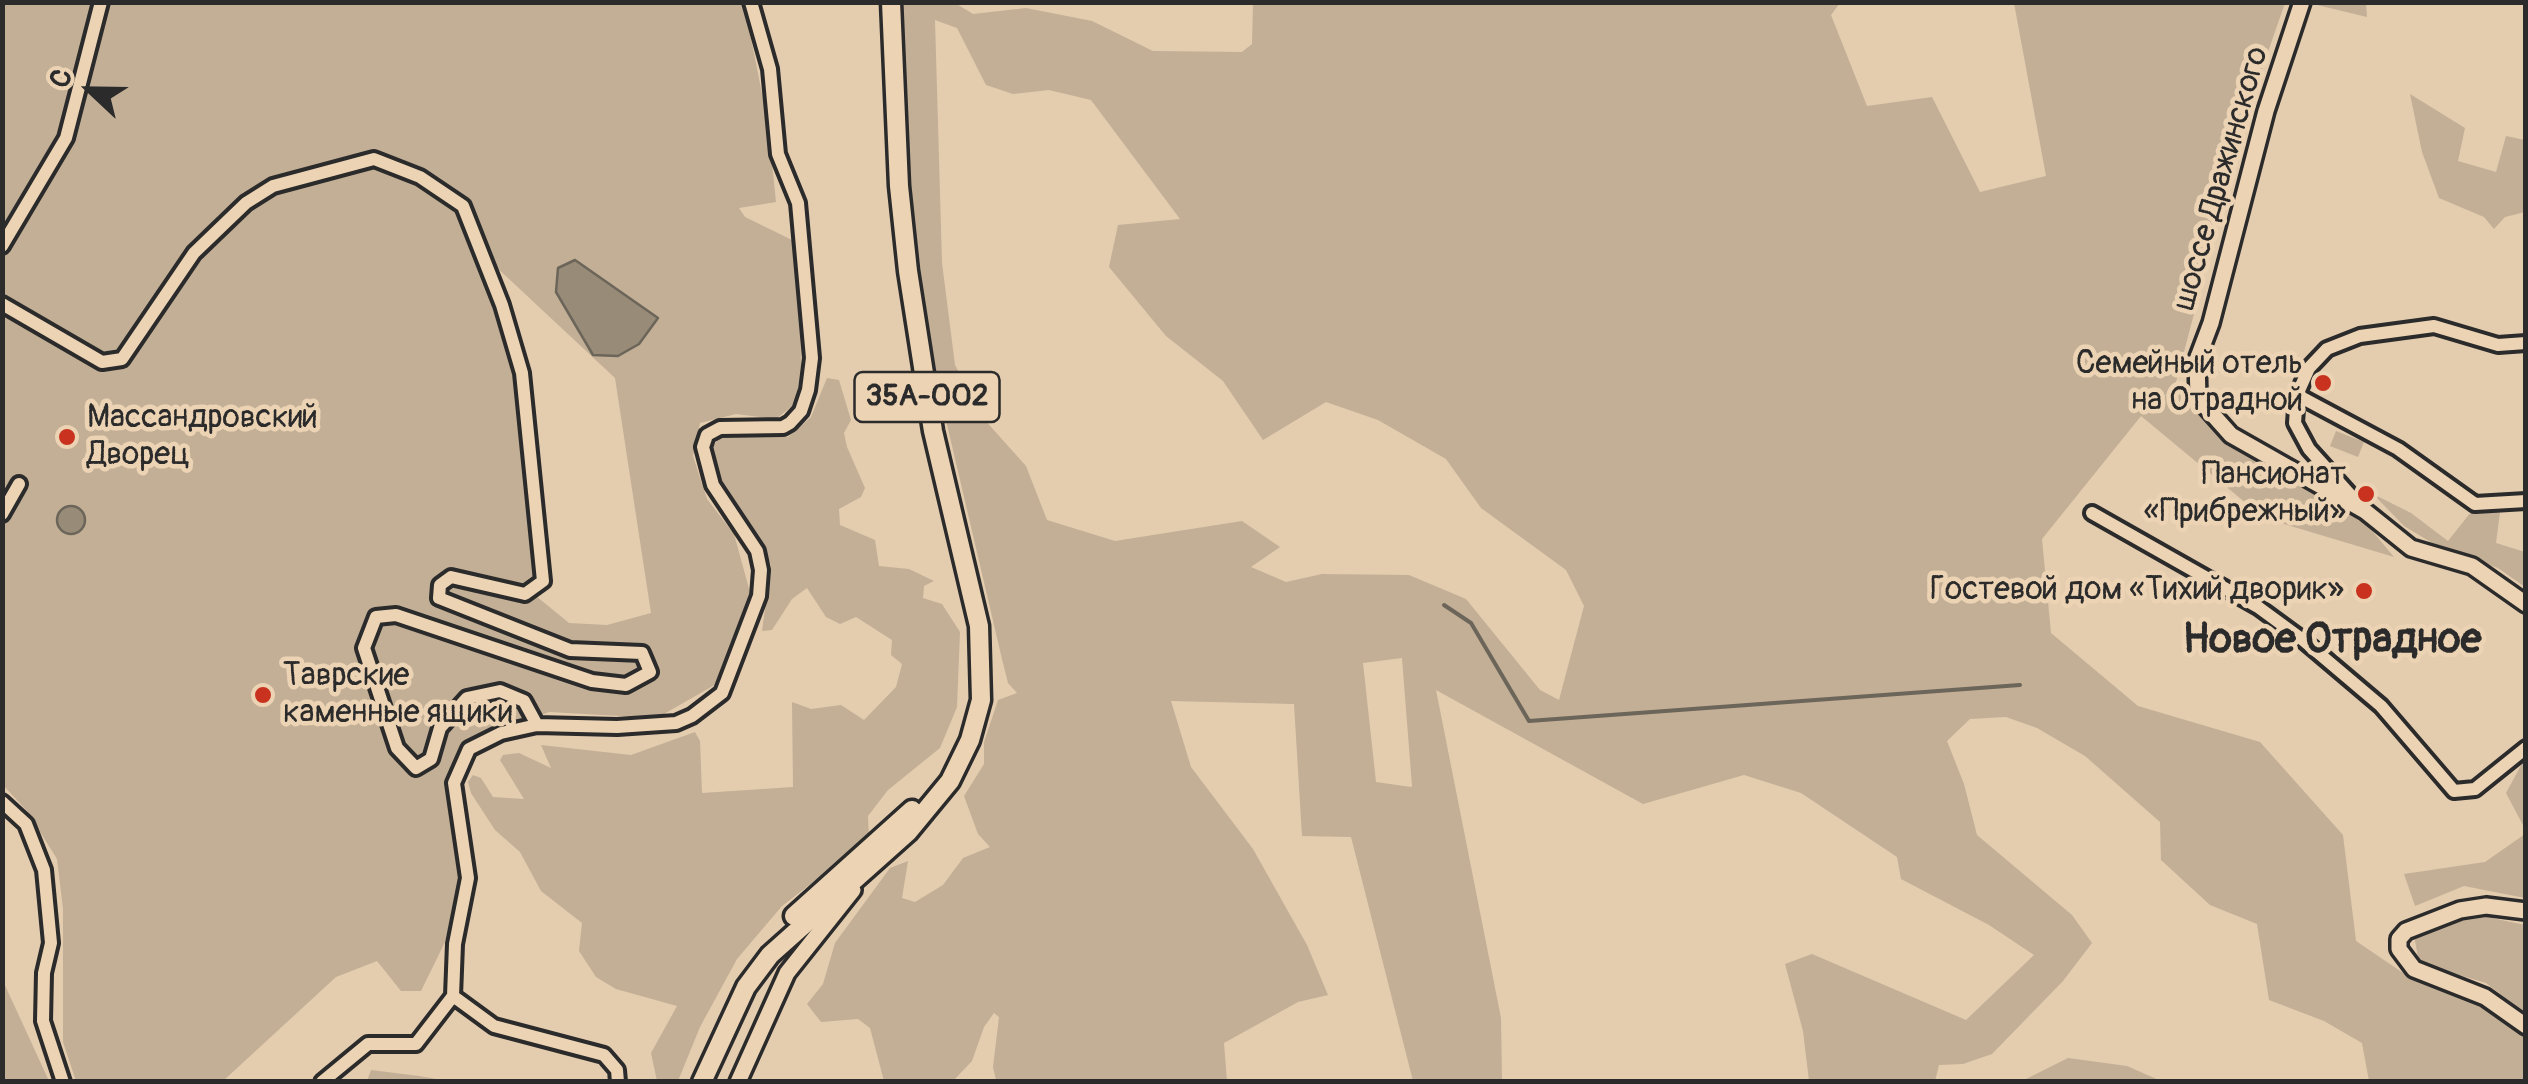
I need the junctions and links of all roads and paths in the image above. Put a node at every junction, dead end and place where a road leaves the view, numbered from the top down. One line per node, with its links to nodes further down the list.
1 (101, 2): 6 (street)
2 (751, 2): 16 (street)
3 (882, 2): 26 (highway, 35А-002)
4 (891, 2): 19 (highway, 35А-002)
5 (2302, 2): 12 (main road, шоссе Дражинского)
6 (2, 246)
7 (2, 304): 16 (street)
8 (2526, 343): 9 (street)
9 (2297, 395): 11 (street); 12 (street)
10 (18, 484): 13 (street)
11 (2526, 502)
12 (2364, 512): 15 (main road, шоссе Дражинского)
13 (2, 514)
14 (2092, 514): 17 (street)
15 (2526, 606)
16 (536, 725): 21 (street)
17 (2526, 748)
18 (2, 802): 23 (street)
19 (886, 853): 27 (highway, 35А-002); 28 (main road)
20 (2526, 910): 22 (main road)
21 (453, 996): 24 (street); 25 (street)
22 (2526, 1026)
23 (63, 1082)
24 (322, 1082)
25 (618, 1082)
26 (694, 1082)
27 (702, 1082)
28 (738, 1082)

